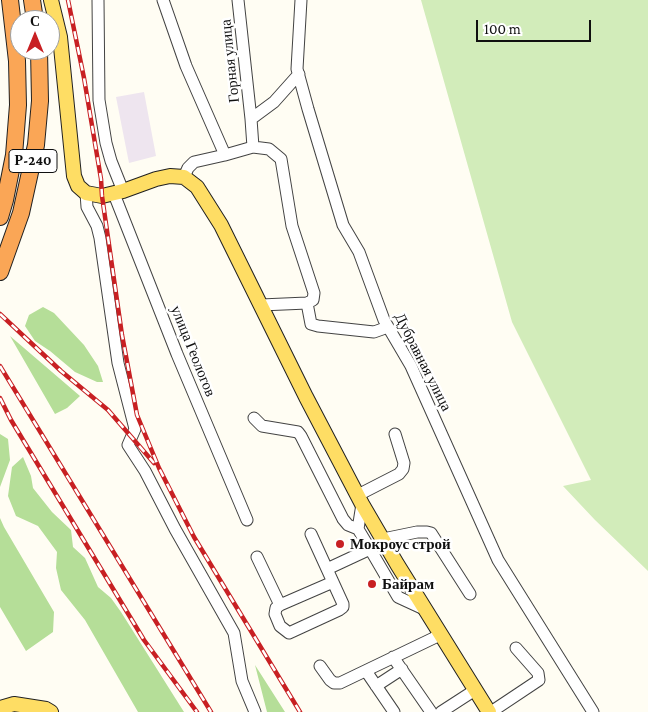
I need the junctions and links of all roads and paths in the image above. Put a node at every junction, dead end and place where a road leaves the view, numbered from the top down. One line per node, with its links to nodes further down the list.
1 (10, 0): 15 (highway, Р-240)
2 (51, 0): 14 (main road)
3 (98, 0): 13 (street, улица Геологов)
4 (163, 0): 11 (street)
5 (238, 0): 9 (street, Горная улица)
6 (301, 0): 8 (street, Дубравная улица)
7 (39, 60): 16 (highway, Р-240)
8 (299, 74): 9 (street); 19 (street, Дубравная улица)
9 (251, 118): 10 (street, Горная улица)
10 (253, 146): 11 (street); 17 (street)
11 (225, 155): 12 (street)
12 (184, 177): 13 (main road); 18 (main road)
13 (118, 192): 14 (main road); 23 (street, улица Геологов)
14 (86, 193): 44 (street)
15 (0, 217)
16 (1, 270)
17 (307, 303): 18 (street); 19 (street)
18 (261, 305): 22 (main road)
19 (388, 327): 49 (street, Дубравная улица)
20 (254, 418): 24 (street)
21 (396, 434): 22 (street)
22 (360, 500): 24 (street); 26 (main road)
23 (247, 520)
24 (358, 529): 27 (street)
25 (311, 534): 29 (street)
26 (383, 539): 31 (street); 33 (main road)
27 (370, 549): 29 (street); 33 (street)
28 (257, 557): 32 (street)
29 (327, 569): 30 (street)
30 (333, 582): 32 (street); 32 (street)
31 (470, 594)
32 (280, 605)
33 (424, 609): 34 (main road)
34 (440, 635): 36 (street); 41 (main road)
35 (516, 648): 48 (street)
36 (393, 657): 38 (street); 39 (street)
37 (320, 666): 39 (street)
38 (402, 669): 40 (street); 46 (street)
39 (366, 671): 40 (street)
40 (376, 686): 45 (street)
41 (475, 690): 47 (street); 48 (main road)
42 (0, 708): 43 (main road)
43 (51, 712)
44 (255, 712)
45 (394, 712)
46 (431, 712)
47 (441, 712)
48 (490, 712)
49 (593, 712)

